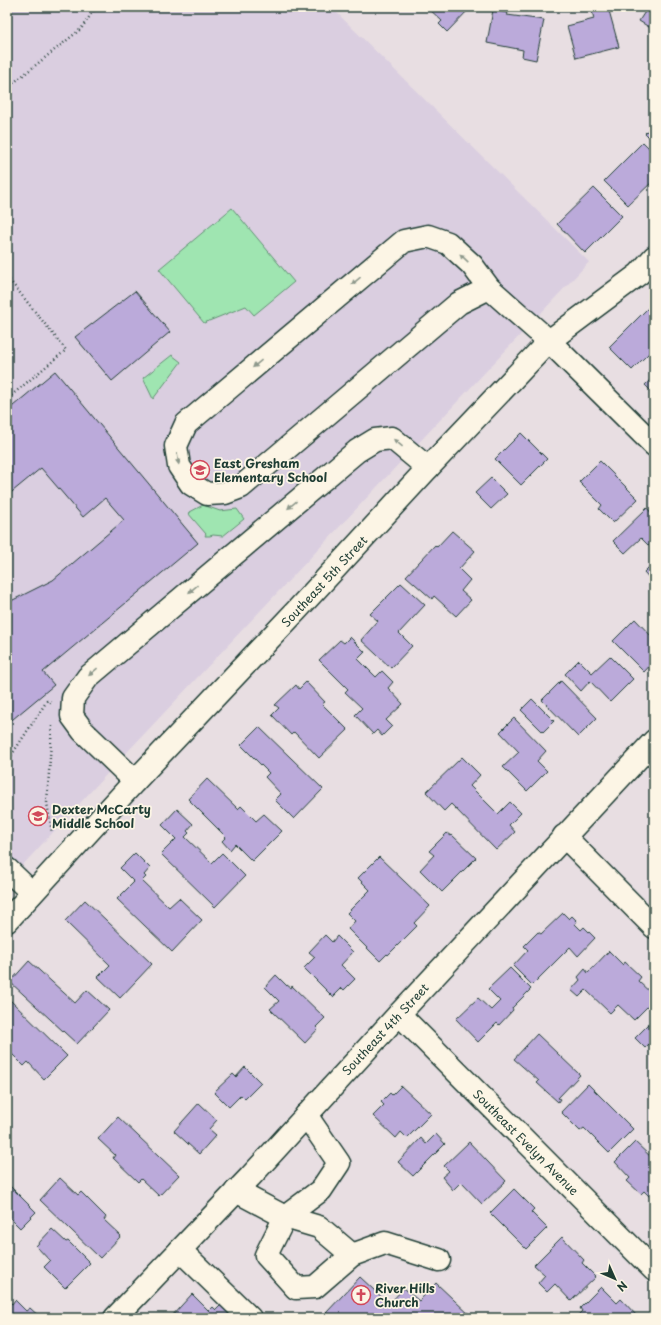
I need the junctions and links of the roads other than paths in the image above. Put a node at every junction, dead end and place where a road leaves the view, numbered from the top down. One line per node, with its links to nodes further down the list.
1 (654, 257): 3 (street, Southeast 5th Street)
2 (489, 288): 2 (street, one-way to 2); 3 (street)
3 (549, 341): 4 (street); 5 (street, Southeast 5th Street)
4 (654, 445)
5 (428, 468): 7 (street, Southeast 5th Street); 7 (street, one-way to 7)
6 (654, 741): 8 (street, Southeast 4th Street)
7 (134, 782): 10 (street, Southeast 5th Street)
8 (564, 836): 12 (street); 13 (street, Southeast 4th Street)
9 (7, 868): 10 (street)
10 (32, 893): 11 (street, Southeast 5th Street)
11 (7, 920)
12 (654, 927)
13 (399, 1014): 14 (street, Southeast 4th Street); 20 (street, Southeast Evelyn Avenue)
14 (306, 1115): 15 (street, Southeast 4th Street); 16 (street)
15 (236, 1191): 16 (street); 17 (street, Southeast 4th Street)
16 (285, 1217): 18 (street); 18 (street)
17 (180, 1250): 21 (street, Southeast 4th Street); 22 (street)
18 (352, 1255): 19 (street)
19 (439, 1260)
20 (654, 1270)
21 (127, 1314)
22 (250, 1318)

